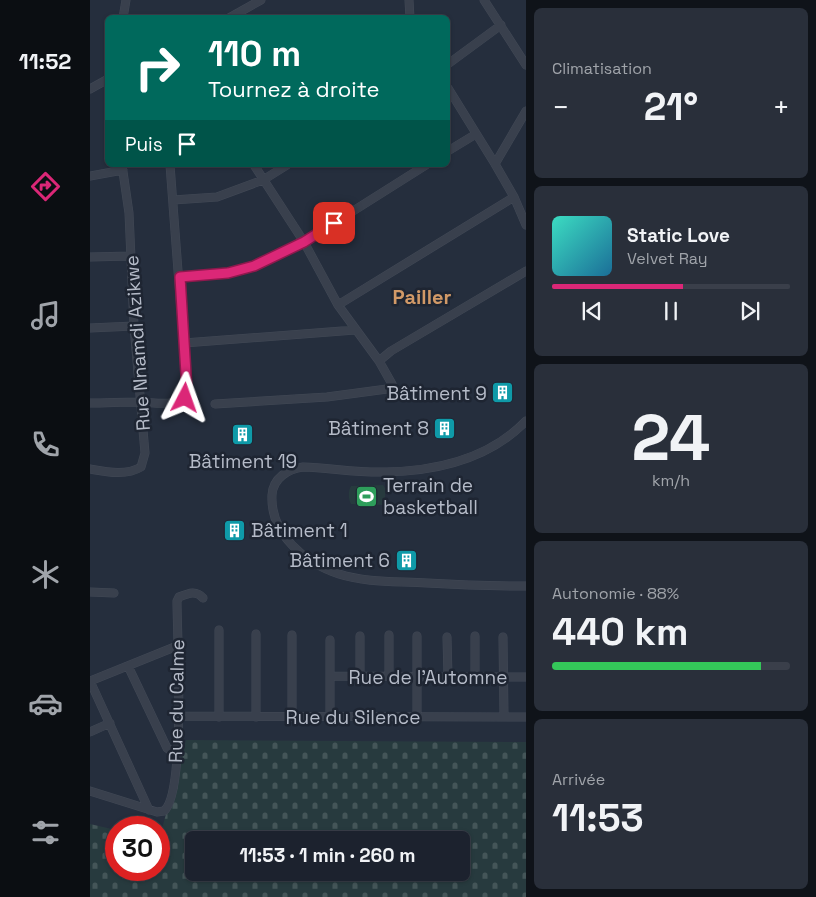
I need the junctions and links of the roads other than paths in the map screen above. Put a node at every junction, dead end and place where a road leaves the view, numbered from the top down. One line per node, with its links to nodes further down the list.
1 (126, 0): 5 (street)
2 (261, 0): 6 (street)
3 (408, 0): 7 (street)
4 (484, 0): 8 (street)
5 (124, 15)
6 (234, 15)
7 (410, 15)
8 (500, 25): 9 (street); 10 (street)
9 (450, 62)
10 (526, 66)
11 (105, 81): 12 (street)
12 (90, 89)
13 (450, 91): 15 (street)
14 (526, 111): 17 (street)
15 (476, 134): 16 (street); 17 (street)
16 (450, 151)
17 (495, 164): 25 (street)
18 (170, 167): 26 (street)
19 (255, 167): 24 (street)
20 (284, 167): 24 (street)
21 (423, 167): 28 (street)
22 (123, 168): 23 (street); 29 (street, Rue Nnamdi Azikwe)
23 (90, 176)
24 (263, 180): 26 (street); 28 (street)
25 (514, 197): 27 (street); 33 (street)
26 (173, 200): 32 (street)
27 (525, 221)
28 (304, 242): 32 (street); 33 (street)
29 (131, 256): 30 (street); 34 (street, Rue Nnamdi Azikwe)
30 (90, 257)
31 (526, 271): 38 (street)
32 (180, 277): 37 (street)
33 (338, 305): 36 (street)
34 (134, 326): 35 (street); 39 (street, Rue Nnamdi Azikwe)
35 (90, 328)
36 (355, 330): 37 (street); 38 (street)
37 (184, 343): 39 (street)
38 (379, 361): 41 (street)
39 (139, 402): 40 (street); 43 (street, Rue Nnamdi Azikwe)
40 (90, 403)
41 (216, 404)
42 (526, 421): 44 (street)
43 (90, 469)
44 (526, 586)
45 (90, 592): 46 (street)
46 (114, 594)
47 (203, 598): 58 (street, Rue du Calme)
48 (219, 630): 70 (street)
49 (256, 634): 71 (street)
50 (292, 635): 72 (street)
51 (389, 635): 62 (street)
52 (360, 636): 61 (street)
53 (417, 636): 63 (street)
54 (475, 636): 65 (street)
55 (447, 637): 64 (street)
56 (503, 637): 66 (street)
57 (330, 640): 60 (street)
58 (177, 646): 59 (street); 69 (street, Rue du Calme)
59 (128, 666): 68 (street); 79 (street)
60 (330, 676): 61 (street, Rue de l'Automne); 73 (street)
61 (360, 676): 62 (street, Rue de l'Automne)
62 (389, 677): 63 (street, Rue de l'Automne)
63 (417, 677): 64 (street, Rue de l'Automne); 74 (street)
64 (448, 677): 65 (street, Rue de l'Automne)
65 (475, 677): 66 (street, Rue de l'Automne)
66 (503, 677): 67 (street, Rue de l'Automne); 75 (street)
67 (526, 678)
68 (90, 681): 77 (street)
69 (180, 716): 70 (street, Rue du Silence); 79 (street, Rue du Calme)
70 (219, 717): 71 (street, Rue du Silence)
71 (256, 717): 72 (street, Rue du Silence)
72 (292, 717): 73 (street, Rue du Silence)
73 (330, 717): 74 (street, Rue du Silence)
74 (417, 717): 75 (street, Rue du Silence)
75 (504, 717): 76 (street, Rue du Silence)
76 (526, 717)
77 (110, 723): 78 (street); 81 (street)
78 (90, 732)
79 (177, 755): 81 (street, Rue du Calme)
80 (90, 791): 81 (street)
81 (149, 810)

